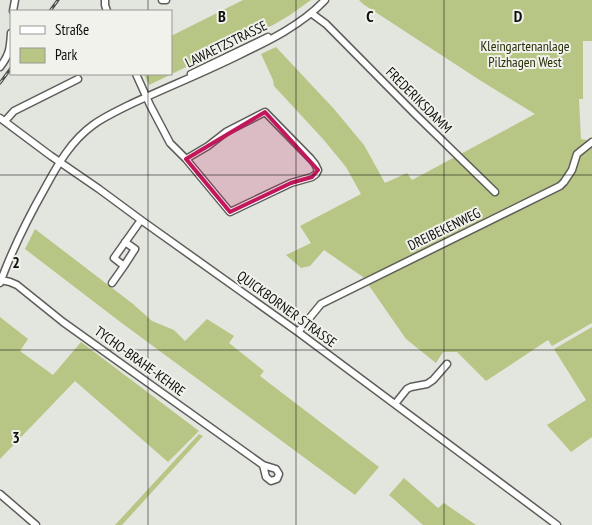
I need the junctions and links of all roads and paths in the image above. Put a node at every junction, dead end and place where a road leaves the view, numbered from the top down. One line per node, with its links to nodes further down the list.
1 (325, 0): 2 (street, LAWAETZSTRASSE)
2 (318, 8): 3 (street, LAWAETZSTRASSE); 4 (street, FREDERIKSDAMM)
3 (312, 13): 4 (street, FREDERIKSDAMM); 9 (street, LAWAETZSTRASSE)
4 (326, 24): 14 (street, FREDERIKSDAMM)
5 (10, 42): 6 (street)
6 (0, 67)
7 (136, 75): 9 (street)
8 (78, 78): 10 (street)
9 (147, 96): 12 (street); 13 (street, LAWAETZSTRASSE)
10 (3, 120): 13 (street, QUICKBORNER STRASSE)
11 (592, 142): 20 (street, DREIBEKENWEG)
12 (186, 159): 12 (street)
13 (60, 162): 15 (street, QUICKBORNER STRASSE); 18 (street, LAWAETZSTRASSE)
14 (495, 192)
15 (141, 220): 16 (street); 20 (street, QUICKBORNER STRASSE)
16 (126, 242): 17 (street); 17 (street)
17 (124, 266): 19 (street)
18 (1, 282): 23 (street, TYCHO-BRAHE-KEHRE)
19 (112, 283)
20 (298, 332): 22 (street, QUICKBORNER STRASSE)
21 (447, 364): 22 (street)
22 (395, 404): 26 (street, QUICKBORNER STRASSE)
23 (263, 465)
24 (0, 494): 25 (street)
25 (36, 525)
26 (556, 525)

